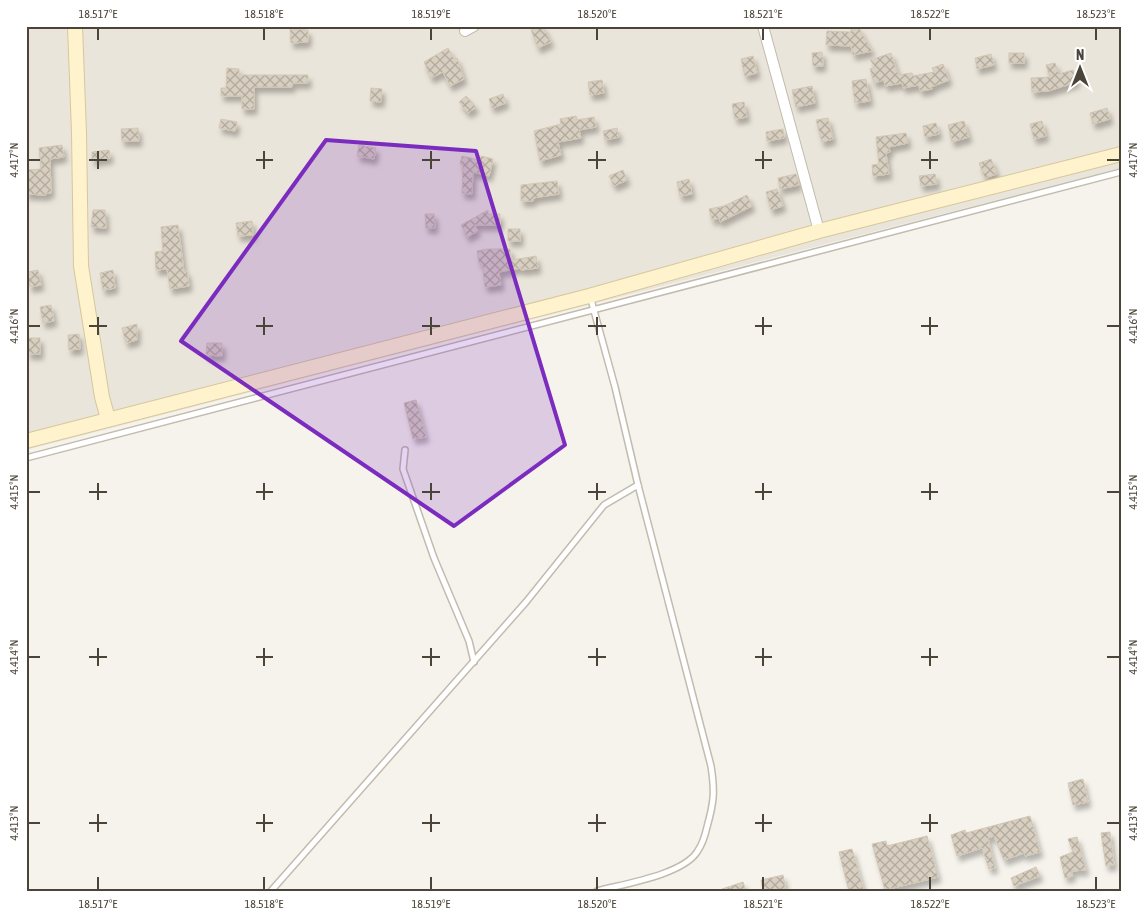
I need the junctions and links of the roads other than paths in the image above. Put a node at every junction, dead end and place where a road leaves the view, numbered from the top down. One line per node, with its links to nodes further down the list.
1 (75, 26): 8 (street)
2 (763, 26): 5 (street)
3 (1121, 154): 5 (street)
4 (1121, 172): 7 (lane)
5 (819, 231): 6 (street)
6 (589, 296): 7 (lane); 8 (street)
7 (594, 311): 11 (lane); 12 (lane)
8 (108, 419): 9 (street)
9 (26, 441)
10 (406, 450): 13 (lane)
11 (26, 458)
12 (638, 485): 13 (lane); 15 (lane)
13 (474, 662): 14 (lane)
14 (271, 891)
15 (598, 891)

